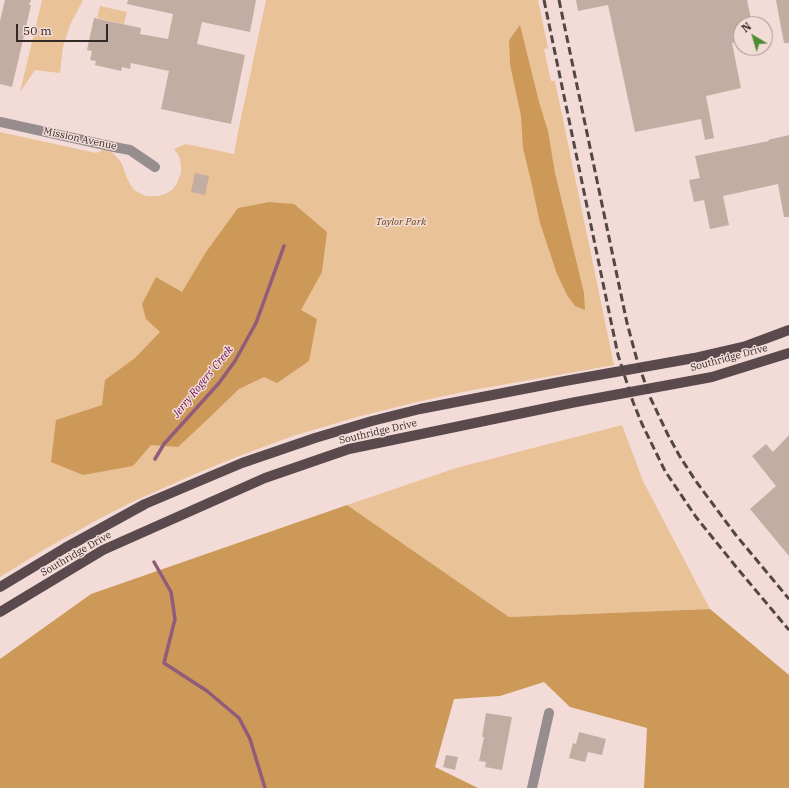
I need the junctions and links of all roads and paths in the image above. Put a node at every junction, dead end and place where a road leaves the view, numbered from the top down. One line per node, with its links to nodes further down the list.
1 (0, 122): 2 (street, Mission Avenue)
2 (155, 167)
3 (789, 330): 5 (main road, Southridge Drive)
4 (789, 353): 6 (main road, Southridge Drive)
5 (0, 587)
6 (0, 612)
7 (549, 713): 8 (street)
8 (532, 788)

